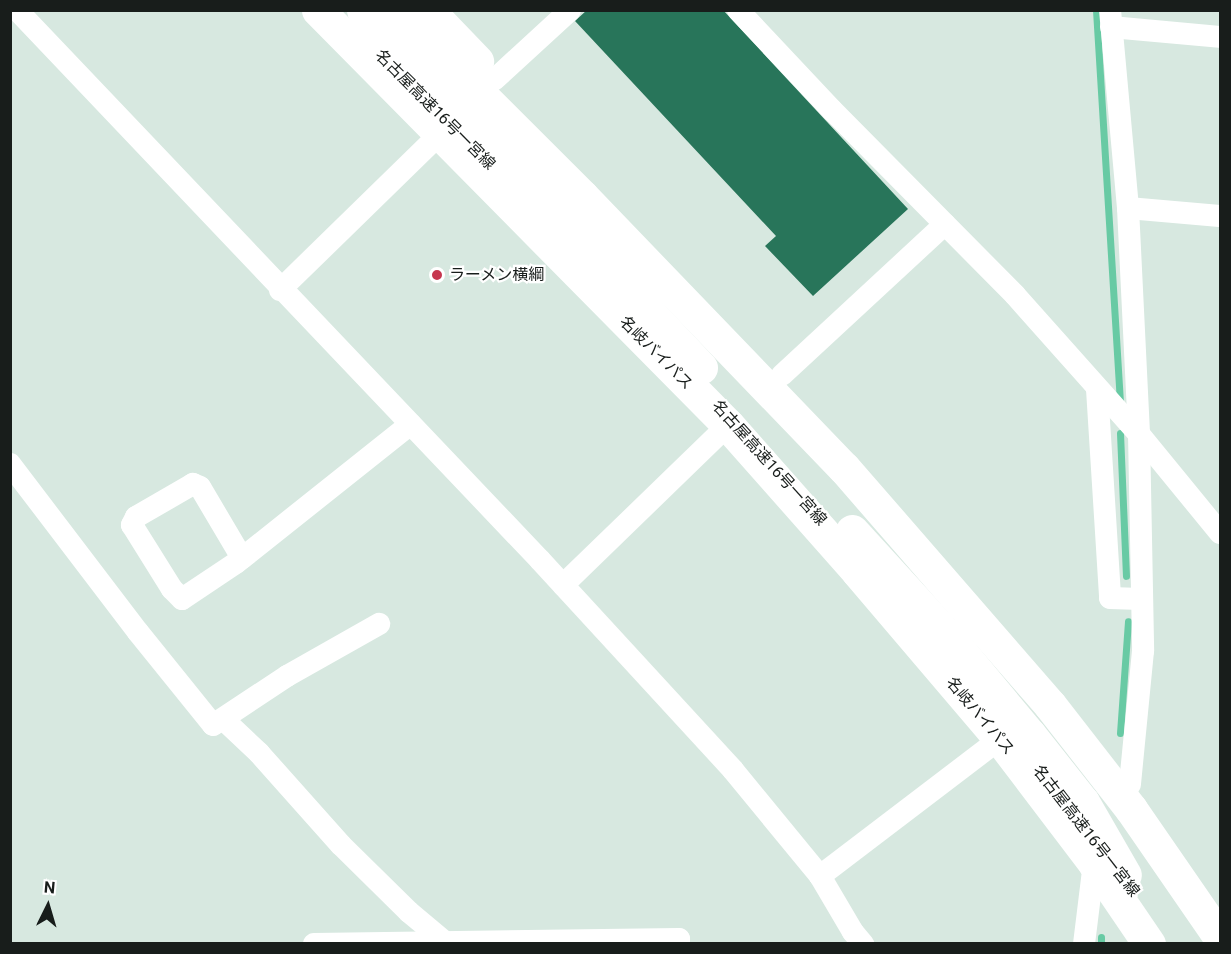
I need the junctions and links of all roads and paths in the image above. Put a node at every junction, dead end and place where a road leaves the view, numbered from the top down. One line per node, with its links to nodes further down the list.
1 (17, 10): 16 (street)
2 (318, 10): 12 (highway, 名岐バイパス)
3 (338, 10): 33 (highway, 名古屋高速16号一宮線)
4 (363, 10): 33 (highway)
5 (396, 10): 34 (highway)
6 (428, 10): 11 (highway)
7 (570, 10): 11 (street)
8 (738, 10): 15 (street)
9 (1111, 19): 10 (street); 13 (street)
10 (1221, 37)
11 (494, 80): 17 (highway)
12 (439, 135): 16 (street); 20 (highway, 名岐バイパス)
13 (1128, 208): 14 (street); 21 (street)
14 (1221, 216)
15 (945, 224): 17 (street); 18 (street)
16 (280, 290): 19 (street)
17 (782, 375): 30 (highway)
18 (1097, 389): 21 (street); 26 (street)
19 (411, 424): 24 (street); 25 (street)
20 (728, 425): 25 (street); 29 (highway, 名岐バイパス)
21 (1139, 434): 23 (street); 26 (street)
22 (10, 464): 28 (street)
23 (1221, 533)
24 (242, 558): 24 (street)
25 (563, 585): 32 (street)
26 (1141, 599): 30 (street)
27 (379, 624): 28 (street)
28 (223, 720): 36 (street)
29 (1000, 739): 31 (highway, 名岐バイパス); 32 (street)
30 (1131, 784): 34 (highway)
31 (1094, 863): 40 (street); 41 (highway, 名岐バイパス)
32 (820, 876): 39 (street)
33 (1135, 892): 42 (highway, 名古屋高速16号一宮線)
34 (1210, 909): 35 (highway); 43 (highway)
35 (1221, 938)
36 (445, 942): 37 (street); 38 (street)
37 (314, 944)
38 (679, 944)
39 (863, 944)
40 (1084, 944)
41 (1149, 944)
42 (1168, 944)
43 (1219, 944)

